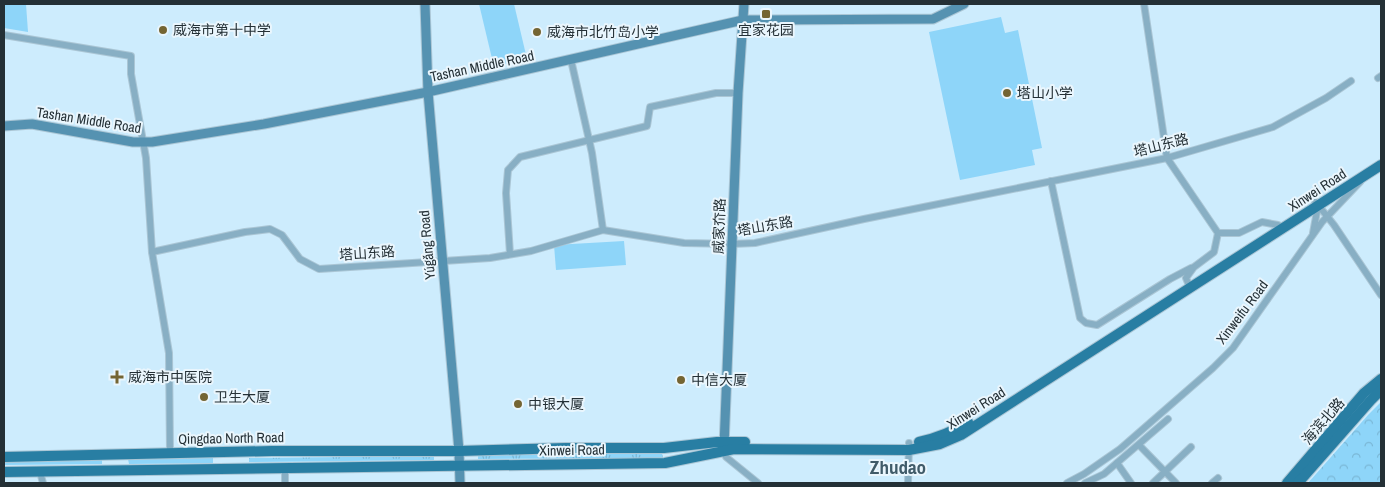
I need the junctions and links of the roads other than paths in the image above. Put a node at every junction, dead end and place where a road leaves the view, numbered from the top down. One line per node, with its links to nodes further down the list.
1 (425, 4): 10 (street, Yúgǎng Road)
2 (744, 4): 6 (street, 威家夼路)
3 (964, 4): 5 (street, Tashan Middle Road)
4 (1144, 4): 16 (street)
5 (952, 7): 6 (street, Tashan Middle Road)
6 (743, 20): 8 (street, Tashan Middle Road); 11 (street, 威家夼路)
7 (4, 35): 14 (street)
8 (571, 60): 10 (street, Tashan Middle Road); 13 (street)
9 (1352, 81): 16 (street, 塔山东路)
10 (428, 92): 14 (street, Tashan Middle Road); 29 (street, Yúgǎng Road)
11 (738, 92): 13 (street); 26 (street, 威家夼路)
12 (4, 126): 14 (street, Tashan Middle Road)
13 (589, 140): 23 (street); 28 (street)
14 (144, 143): 27 (street)
15 (1381, 157): 20 (main road, Xinwei Road)
16 (1167, 158): 19 (street, 塔山东路); 24 (street)
17 (1381, 165): 18 (main road, Xinwei Road)
18 (1369, 173): 20 (main road, Xinwei Road); 21 (street, Xinweifu Road)
19 (1051, 181): 26 (street, 塔山东路); 30 (street)
20 (1316, 202): 21 (street); 22 (main road, Xinwei Road); 25 (street); 37 (main road, Xinwei Road)
21 (1327, 216): 25 (street, Xinweifu Road); 32 (street)
22 (1278, 225): 24 (street); 31 (main road, Xinwei Road)
23 (603, 230): 26 (street, 塔山东路); 28 (street, 塔山东路)
24 (1218, 233): 30 (street)
25 (1312, 237): 55 (street, Xinweifu Road)
26 (732, 244): 39 (street, 威家夼路)
27 (152, 252): 29 (street, 塔山东路); 41 (street)
28 (510, 254): 29 (street, 塔山东路)
29 (442, 261): 40 (street, Yúgǎng Road)
30 (1194, 267): 31 (street)
31 (1188, 283): 37 (main road, Xinwei Road)
32 (1381, 296)
33 (1381, 378): 59 (main road, 海滨北路)
34 (1381, 390): 60 (main road, 海滨北路)
35 (1168, 419): 36 (street)
36 (1139, 445): 43 (street); 48 (street)
37 (909, 447): 39 (main road, Xinwei Road); 54 (street)
38 (1191, 447): 48 (street)
39 (725, 449): 40 (main road, Xinwei Road); 44 (main road, Xinwei Road); 53 (street)
40 (459, 451): 41 (main road, Qingdao North Road); 44 (street, Yúgǎng Road)
41 (170, 453): 42 (main road, Qingdao North Road)
42 (4, 456)
43 (1117, 463): 49 (street); 56 (street)
44 (459, 466): 45 (main road); 52 (street, Yúgǎng Road)
45 (284, 467): 47 (main road); 51 (street)
46 (4, 472): 47 (main road)
47 (40, 472): 50 (street)
48 (1166, 472): 57 (street); 58 (street)
49 (1089, 482)
50 (42, 483)
51 (285, 483)
52 (460, 483)
53 (758, 483)
54 (908, 483)
55 (1067, 483)
56 (1131, 483)
57 (1153, 483)
58 (1176, 483)
59 (1287, 483)
60 (1298, 483)

